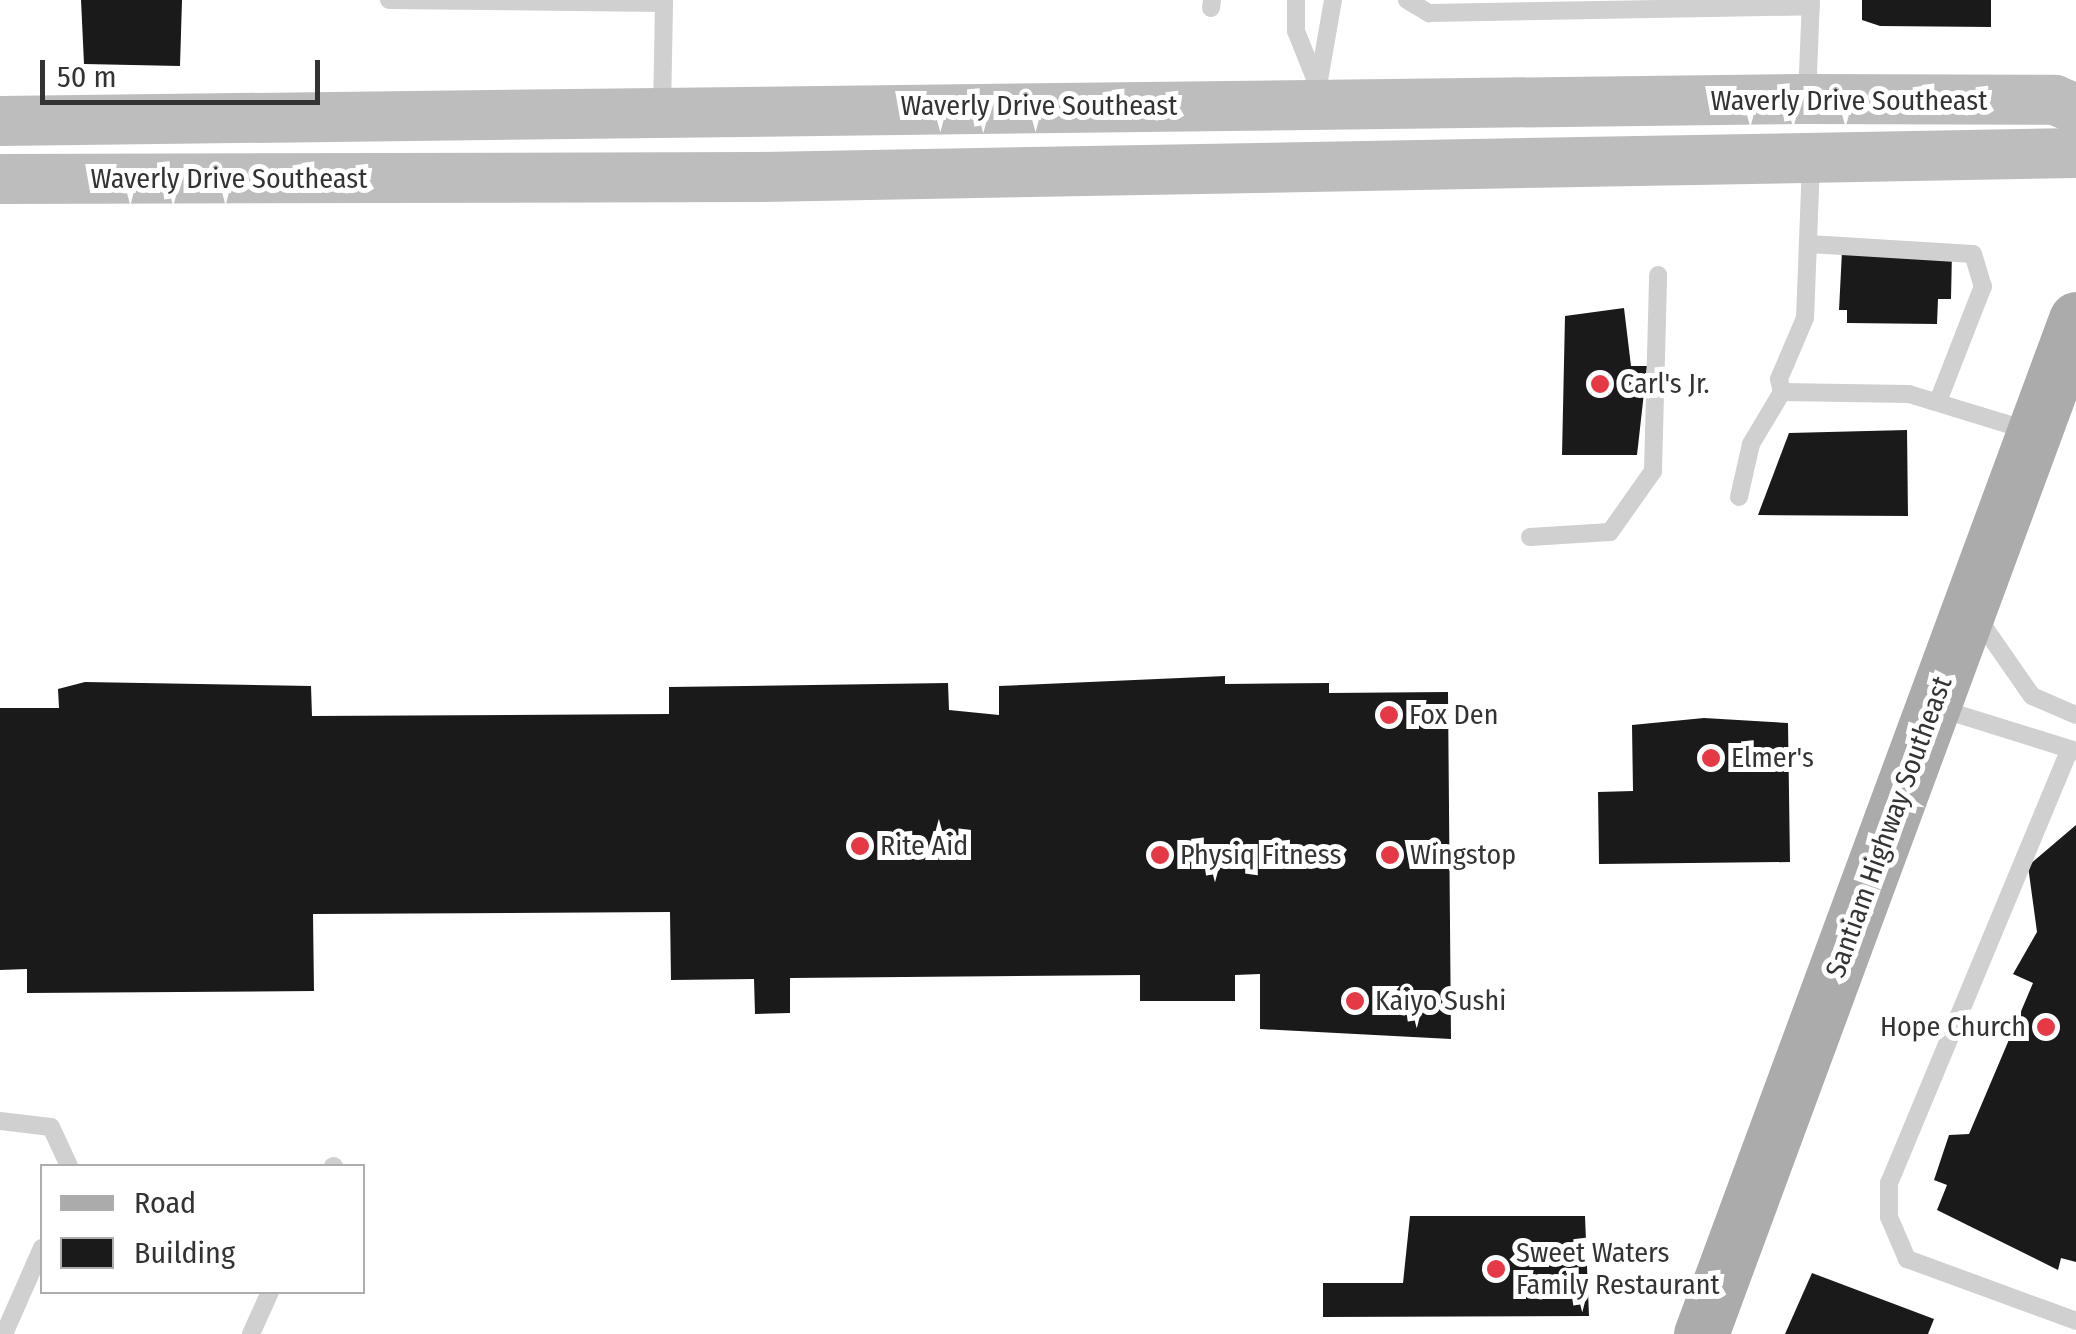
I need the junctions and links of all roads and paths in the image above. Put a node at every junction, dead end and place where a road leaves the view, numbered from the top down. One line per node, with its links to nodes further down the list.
1 (389, 0): 5 (lane)
2 (1296, 0): 8 (lane)
3 (1333, 0): 8 (lane)
4 (1407, 0): 6 (lane)
5 (664, 2): 11 (lane)
6 (1751, 3): 7 (lane)
7 (1811, 3): 9 (lane)
8 (1317, 95): 10 (main road, Waverly Drive Southeast); 11 (main road, Waverly Drive Southeast); 17 (main road)
9 (1807, 99): 10 (main road, Waverly Drive Southeast); 12 (main road, Waverly Drive Southeast)
10 (1586, 102): 16 (main road)
11 (662, 109): 13 (main road, Waverly Drive Southeast); 19 (main road)
12 (2076, 109)
13 (0, 121)
14 (2076, 152): 15 (main road, Waverly Drive Southeast)
15 (1811, 163): 16 (main road, Waverly Drive Southeast); 20 (lane)
16 (1298, 166): 17 (main road, Waverly Drive Southeast)
17 (1028, 172): 19 (main road, Waverly Drive Southeast)
18 (0, 179): 19 (main road, Waverly Drive Southeast)
19 (355, 180)
20 (1809, 244): 23 (lane); 24 (lane)
21 (1658, 275): 27 (lane)
22 (2076, 319): 25 (main road, Santiam Highway Southeast)
23 (1782, 392): 24 (lane); 26 (lane)
24 (1939, 400): 25 (lane)
25 (2034, 433): 28 (main road, Santiam Highway Southeast)
26 (1739, 497)
27 (1530, 537)
28 (1970, 606): 29 (main road, Santiam Highway Southeast); 30 (lane)
29 (1932, 707): 31 (lane); 39 (main road, Santiam Highway Southeast)
30 (2076, 714)
31 (2073, 751): 36 (lane)
32 (0, 1121): 33 (lane)
33 (67, 1164)
34 (40, 1253): 37 (lane)
35 (269, 1294): 38 (lane)
36 (2076, 1321)
37 (4, 1334)
38 (251, 1334)
39 (1701, 1334)

